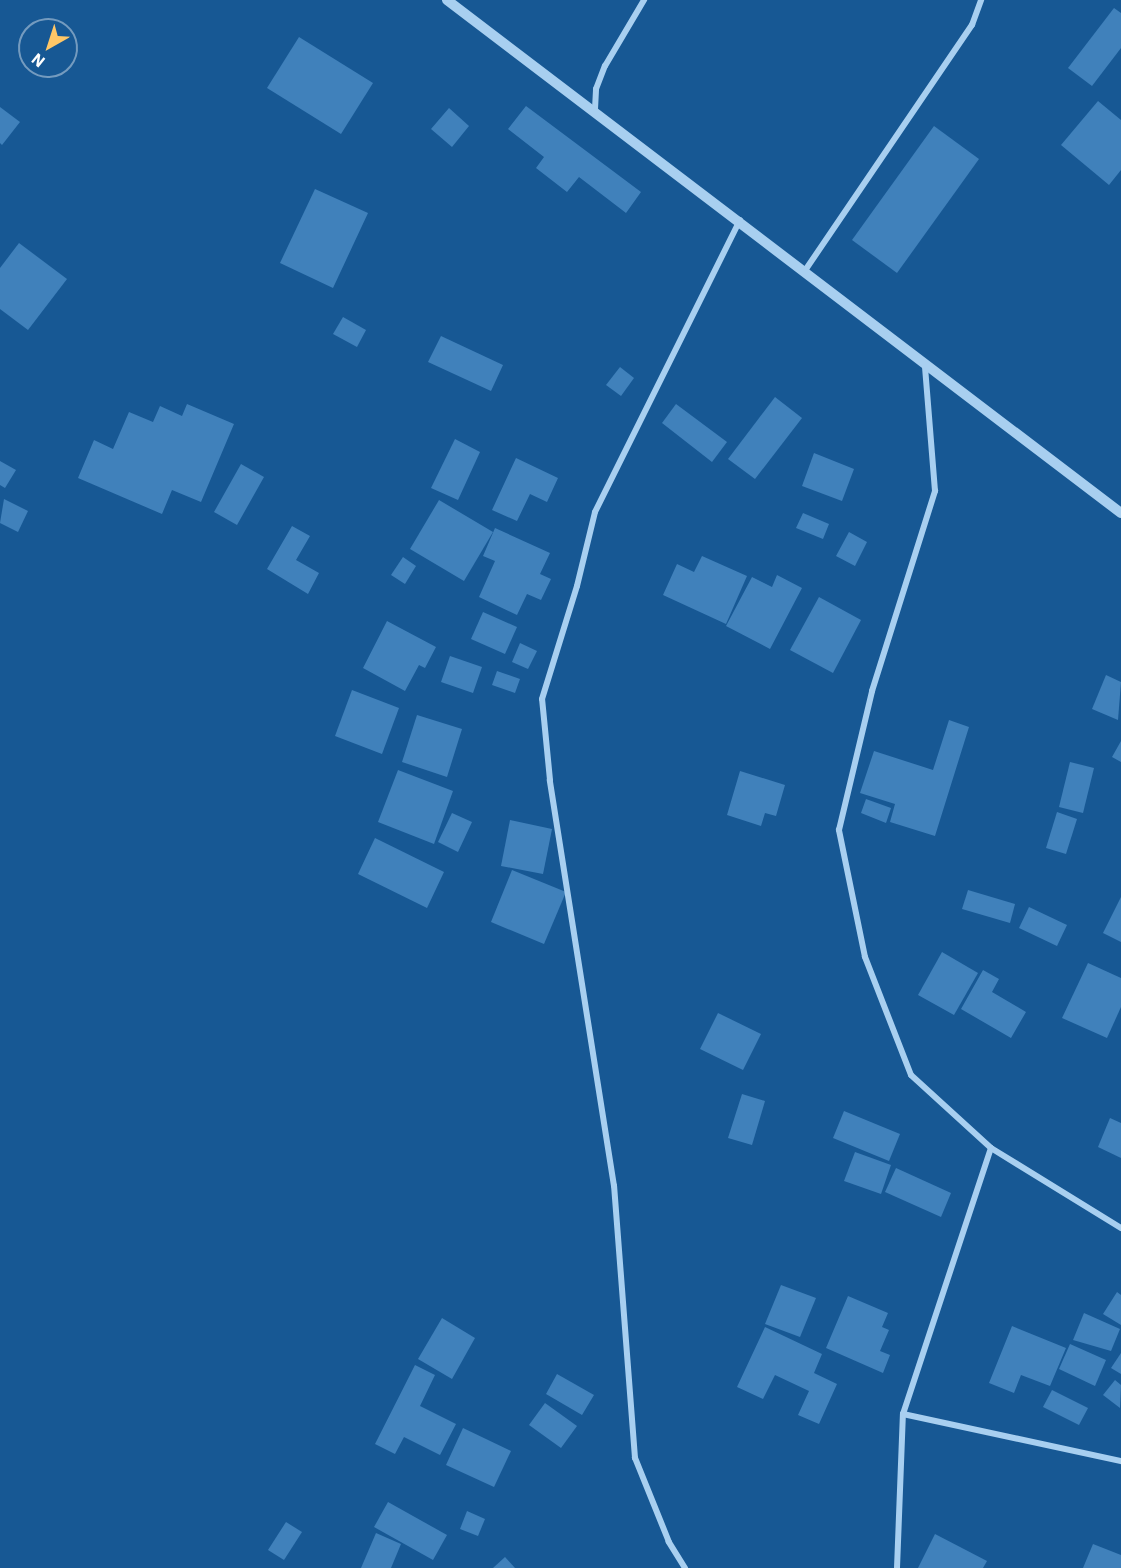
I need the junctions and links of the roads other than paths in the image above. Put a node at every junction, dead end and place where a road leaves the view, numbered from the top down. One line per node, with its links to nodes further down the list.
1 (447, 0): 4 (street)
2 (644, 0): 4 (street)
3 (981, 0): 6 (street)
4 (595, 109): 5 (street)
5 (741, 220): 6 (street); 13 (street)
6 (804, 273): 7 (street)
7 (926, 367): 8 (street); 9 (street)
8 (1121, 513)
9 (991, 1148): 10 (street); 11 (street)
10 (1121, 1228)
11 (903, 1414): 12 (street); 14 (street)
12 (1121, 1461)
13 (685, 1568)
14 (897, 1568)

